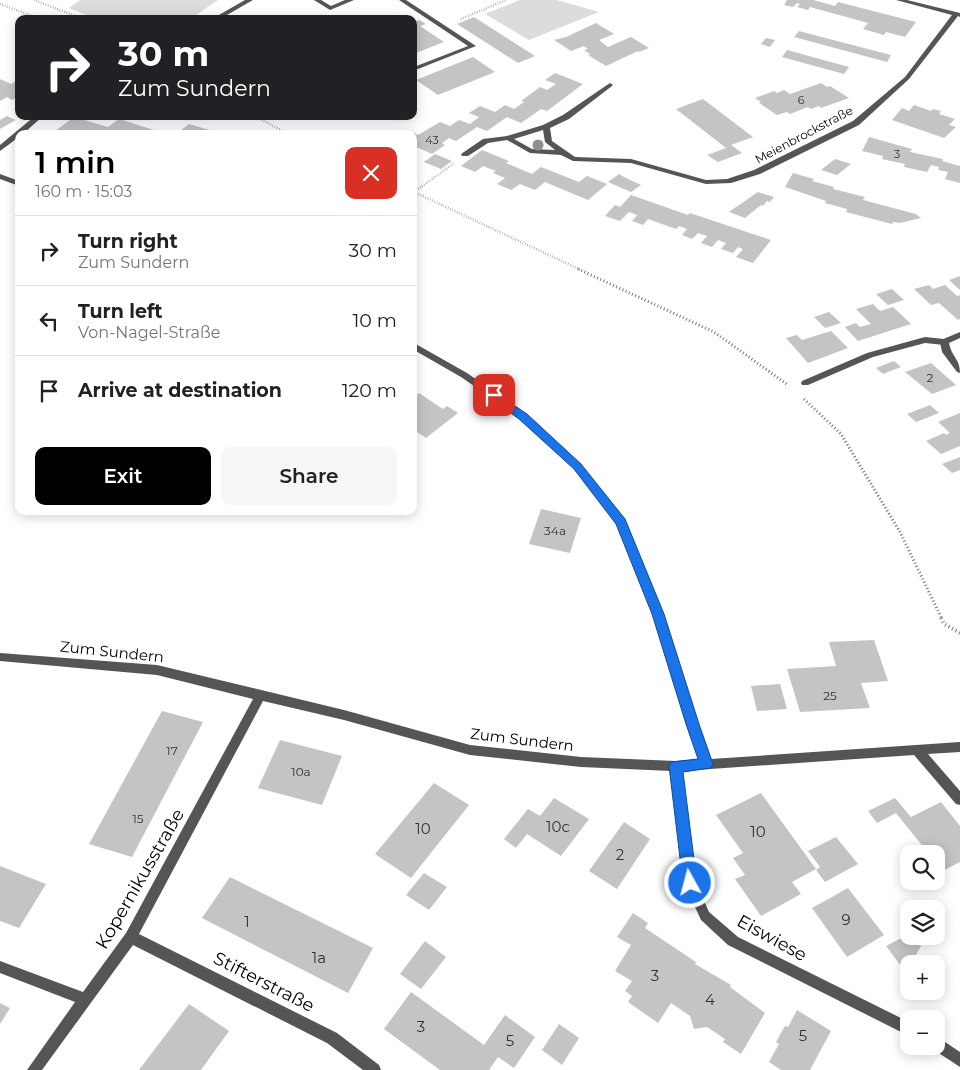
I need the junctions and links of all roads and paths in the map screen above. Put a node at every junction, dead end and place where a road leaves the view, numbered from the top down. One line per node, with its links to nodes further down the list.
1 (34, 0): 10 (path)
2 (250, 0): 11 (street)
3 (317, 0): 4 (street)
4 (351, 0)
5 (402, 0): 13 (street)
6 (506, 0): 13 (path)
7 (899, 0): 12 (street)
8 (0, 4): 9 (path)
9 (29, 15)
10 (73, 15)
11 (222, 15)
12 (958, 15): 24 (street, Meienbrockstraße)
13 (444, 27): 14 (street)
14 (417, 68)
15 (610, 85): 18 (street)
16 (35, 120): 19 (street)
17 (262, 120): 20 (path)
18 (546, 127): 22 (street); 24 (street)
19 (23, 130)
20 (281, 130)
21 (15, 137): 23 (street)
22 (508, 138): 24 (street, Meienbrockstraße); 25 (street)
23 (0, 149)
24 (563, 153)
25 (465, 154): 28 (path)
26 (0, 176): 27 (street)
27 (15, 182)
28 (417, 190)
29 (417, 193): 35 (path)
30 (960, 335): 31 (street)
31 (944, 342): 33 (street); 34 (street)
32 (417, 348): 42 (street)
33 (960, 370)
34 (805, 383)
35 (792, 388)
36 (799, 395): 37 (path)
37 (960, 633)
38 (0, 657): 39 (street, Zum Sundern)
39 (260, 696): 43 (street, Zum Sundern); 45 (street, Kopernikusstraße)
40 (960, 747): 41 (street, Zum Sundern)
41 (917, 750): 42 (street, Zum Sundern); 44 (street)
42 (707, 764): 43 (street, Zum Sundern)
43 (676, 766): 48 (street, Eiswiese)
44 (960, 800)
45 (131, 937): 47 (street, Kopernikusstraße); 52 (street, Stifterstraße)
46 (0, 967): 47 (street)
47 (86, 1000): 51 (street, Kopernikusstraße)
48 (900, 1025)
49 (945, 1049): 50 (street)
50 (960, 1060)
51 (34, 1070)
52 (374, 1070)

